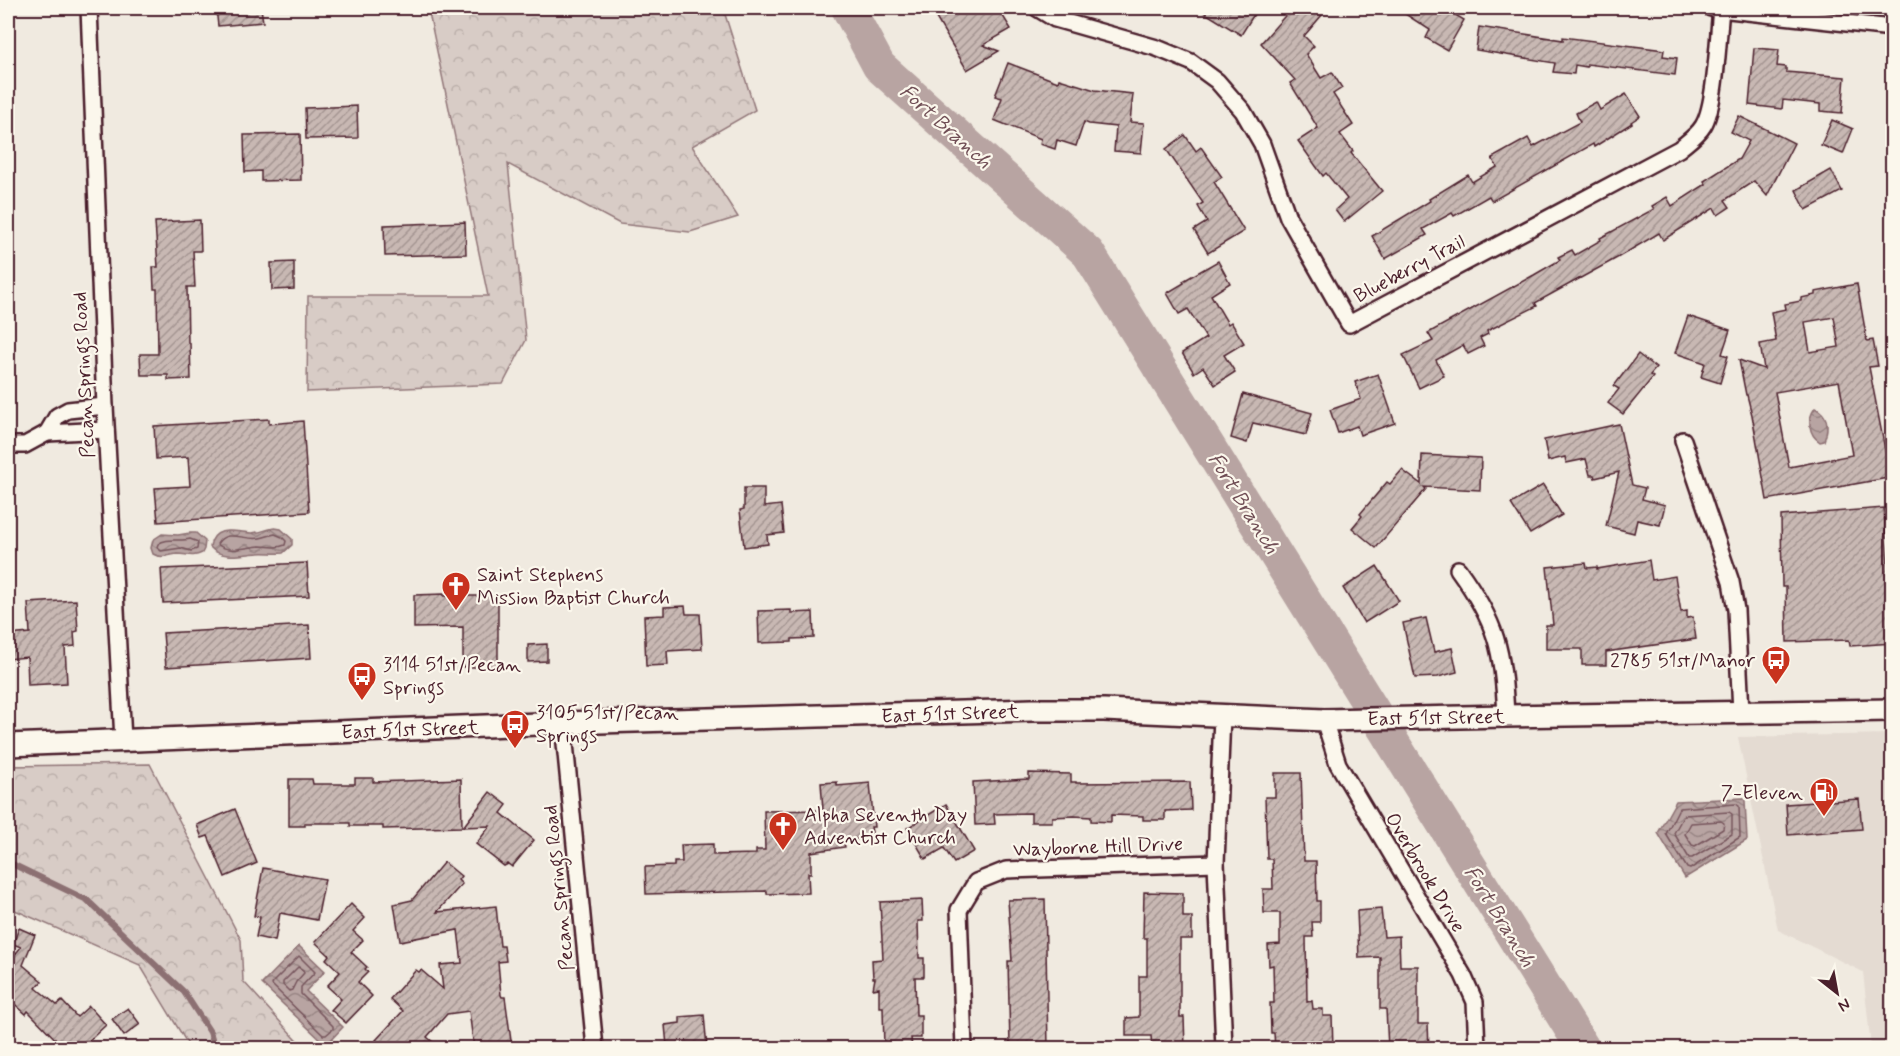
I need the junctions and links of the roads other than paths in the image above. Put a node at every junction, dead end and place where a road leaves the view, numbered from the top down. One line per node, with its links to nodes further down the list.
1 (89, 8): 5 (street, Pecan Springs Road)
2 (1037, 8): 3 (street, Blueberry Trail)
3 (1716, 8): 4 (street)
4 (1893, 28)
5 (105, 406): 6 (street, Pecan Springs Road); 7 (street)
6 (106, 430): 7 (street); 17 (street, Pecan Springs Road)
7 (47, 434): 9 (street)
8 (1683, 440): 12 (street)
9 (8, 446)
10 (1458, 569): 14 (street)
11 (1893, 710): 12 (main road, East 51st Street)
12 (1741, 712): 14 (main road, East 51st Street)
13 (1222, 716): 15 (main road, East 51st Street); 16 (main road, East 51st Street); 19 (street)
14 (1506, 716): 15 (main road, East 51st Street)
15 (1324, 720): 23 (street, Overbrook Drive)
16 (562, 723): 17 (main road, East 51st Street); 20 (street, Pecan Springs Road)
17 (123, 740): 18 (main road, East 51st Street)
18 (8, 745)
19 (1216, 862): 21 (street, Wayborne Hill Drive); 22 (street)
20 (595, 1048)
21 (964, 1048)
22 (1224, 1048)
23 (1477, 1048)

